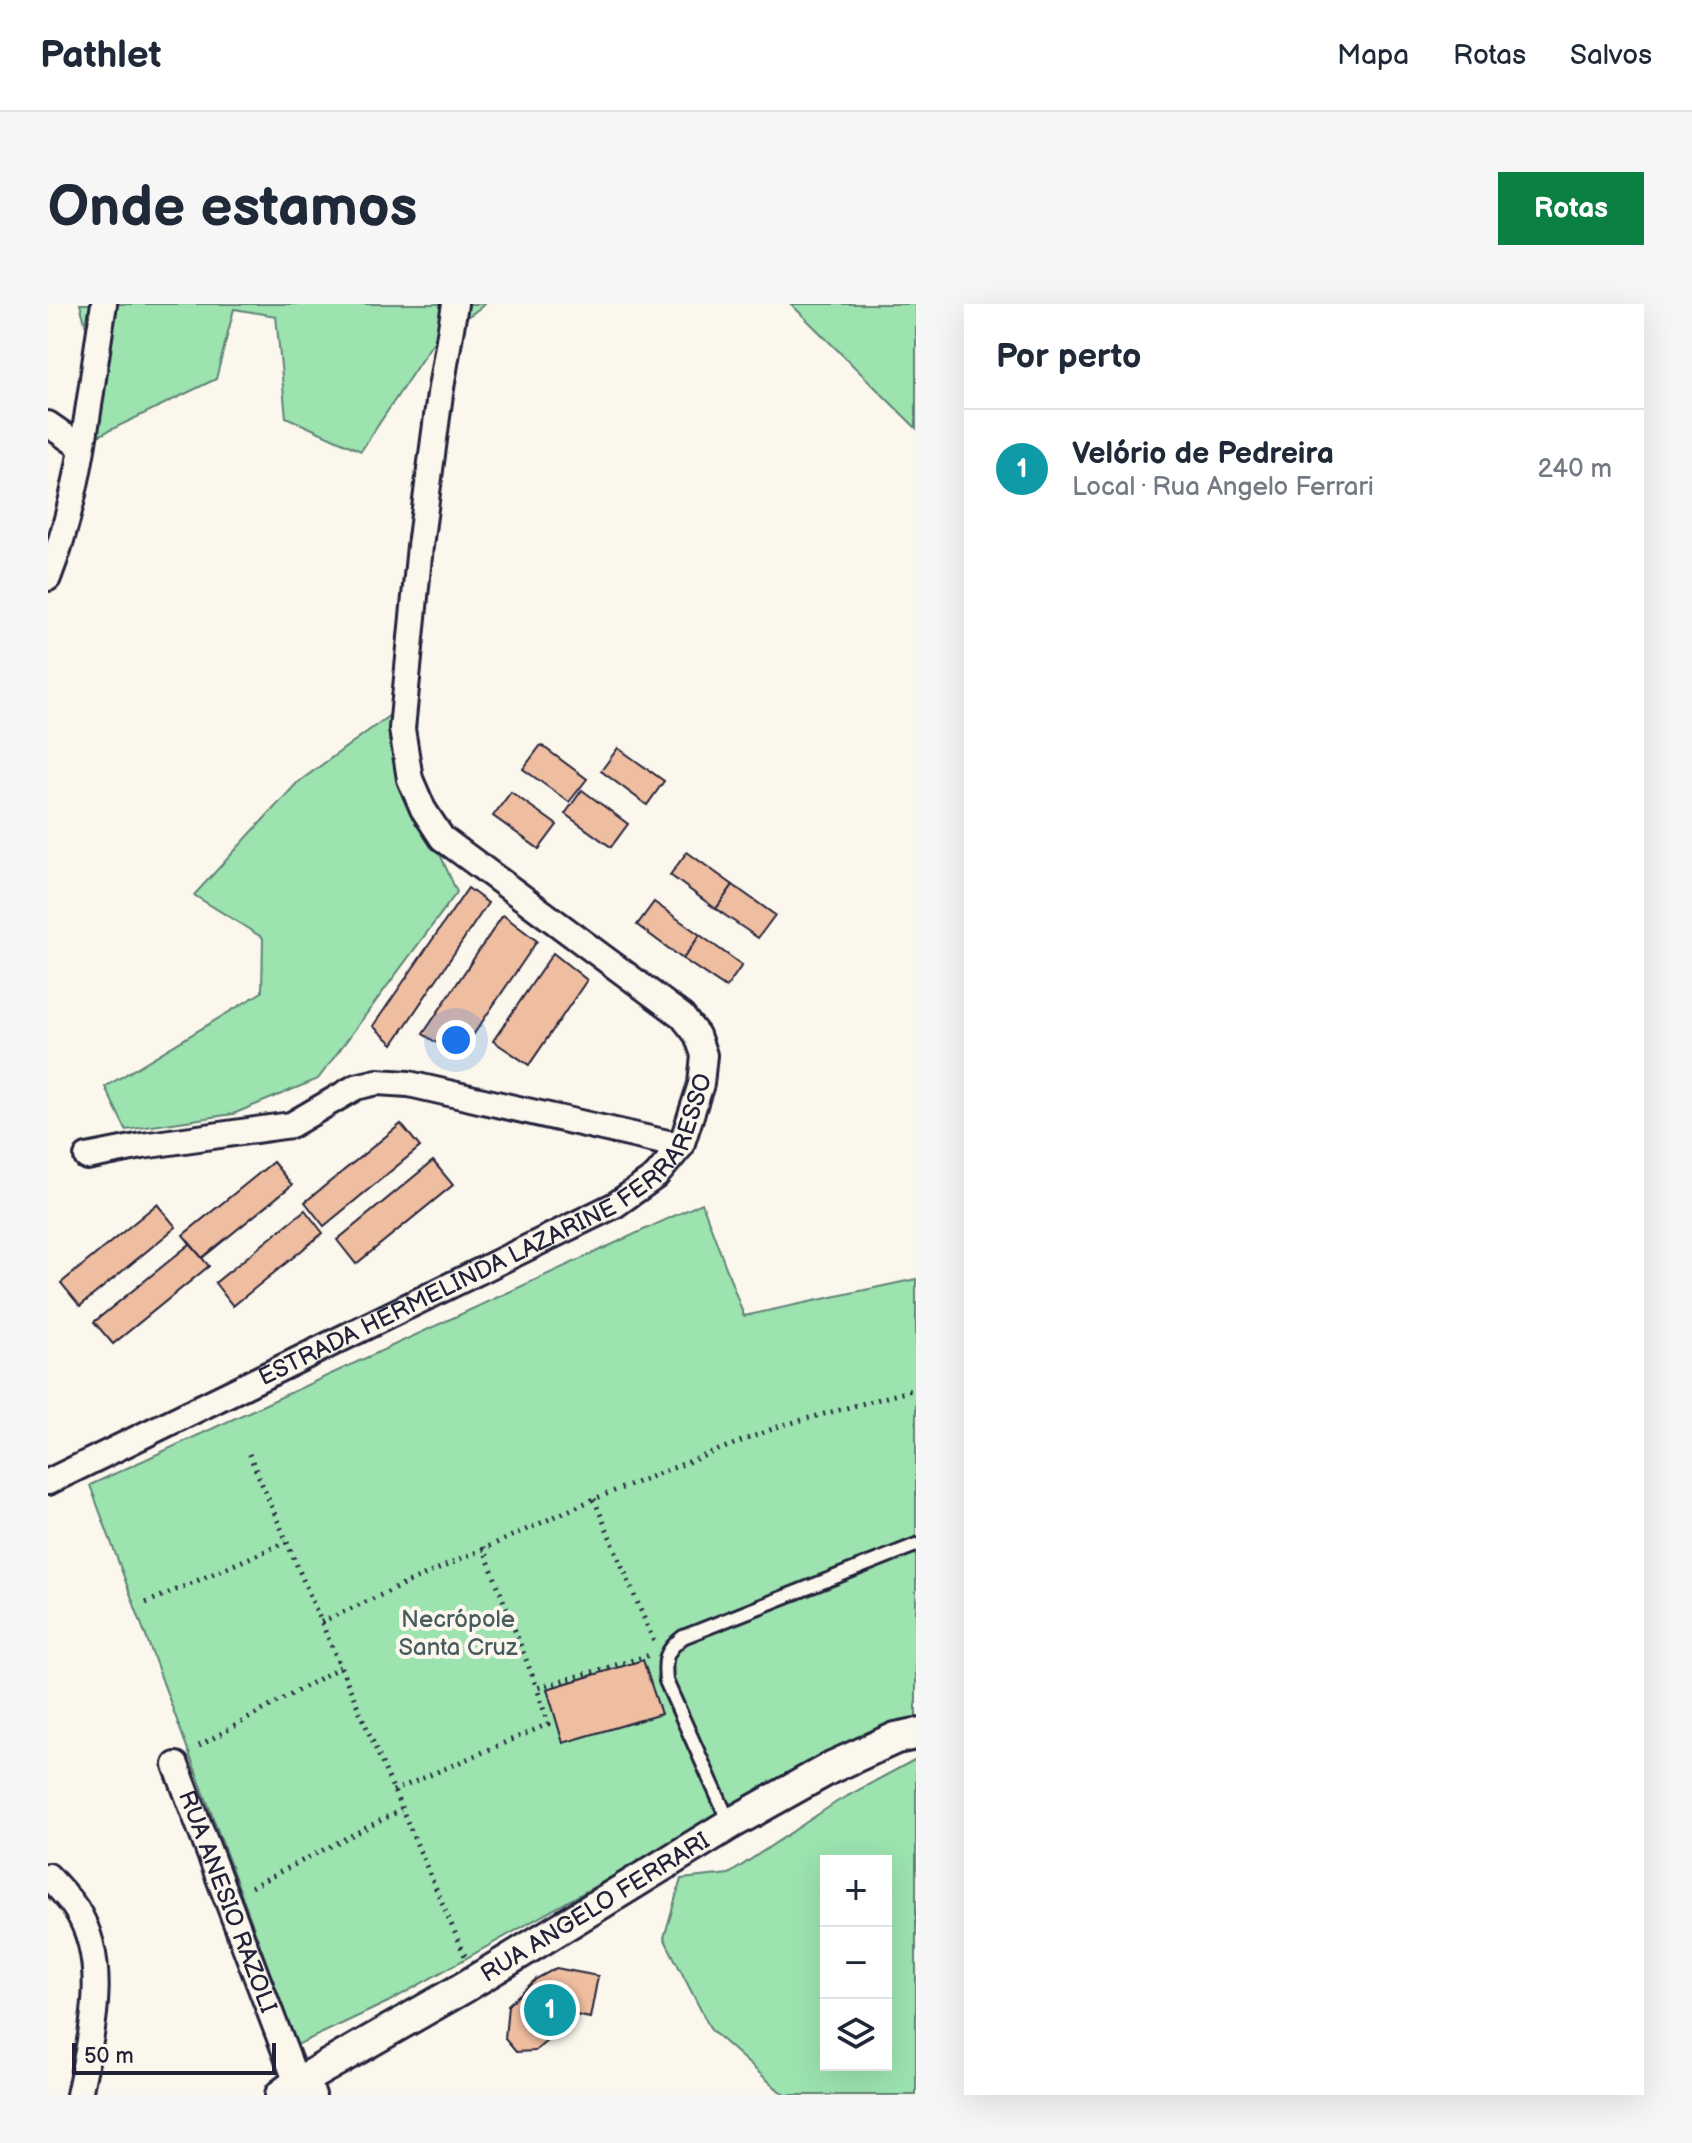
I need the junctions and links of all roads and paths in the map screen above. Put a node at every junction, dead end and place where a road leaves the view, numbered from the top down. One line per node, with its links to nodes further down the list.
1 (104, 304): 4 (street)
2 (455, 304): 6 (street, ESTRADA HERMELINDA LAZARINE FERRARESSO)
3 (48, 424): 4 (street)
4 (81, 447): 5 (street)
5 (48, 578)
6 (681, 1146): 7 (street); 10 (street, ESTRADA HERMELINDA LAZARINE FERRARESSO)
7 (87, 1157)
8 (916, 1389): 11 (path)
9 (249, 1454): 12 (path)
10 (48, 1482)
11 (594, 1499): 14 (path); 18 (path)
12 (286, 1542): 15 (path); 16 (path)
13 (916, 1545): 24 (lane)
14 (483, 1547): 16 (path); 18 (path)
15 (146, 1603)
16 (321, 1622): 17 (path)
17 (340, 1667): 20 (path); 22 (path)
18 (537, 1688): 22 (path)
19 (916, 1734): 24 (street, RUA ANGELO FERRARI)
20 (199, 1746)
21 (176, 1765): 28 (street, RUA ANESIO RAZOLI)
22 (393, 1791): 23 (path)
23 (401, 1810): 26 (path); 27 (path)
24 (730, 1824): 27 (street, RUA ANGELO FERRARI)
25 (48, 1876): 29 (street)
26 (251, 1887)
27 (475, 1981): 28 (street, RUA ANGELO FERRARI)
28 (297, 2091)
29 (79, 2095)

